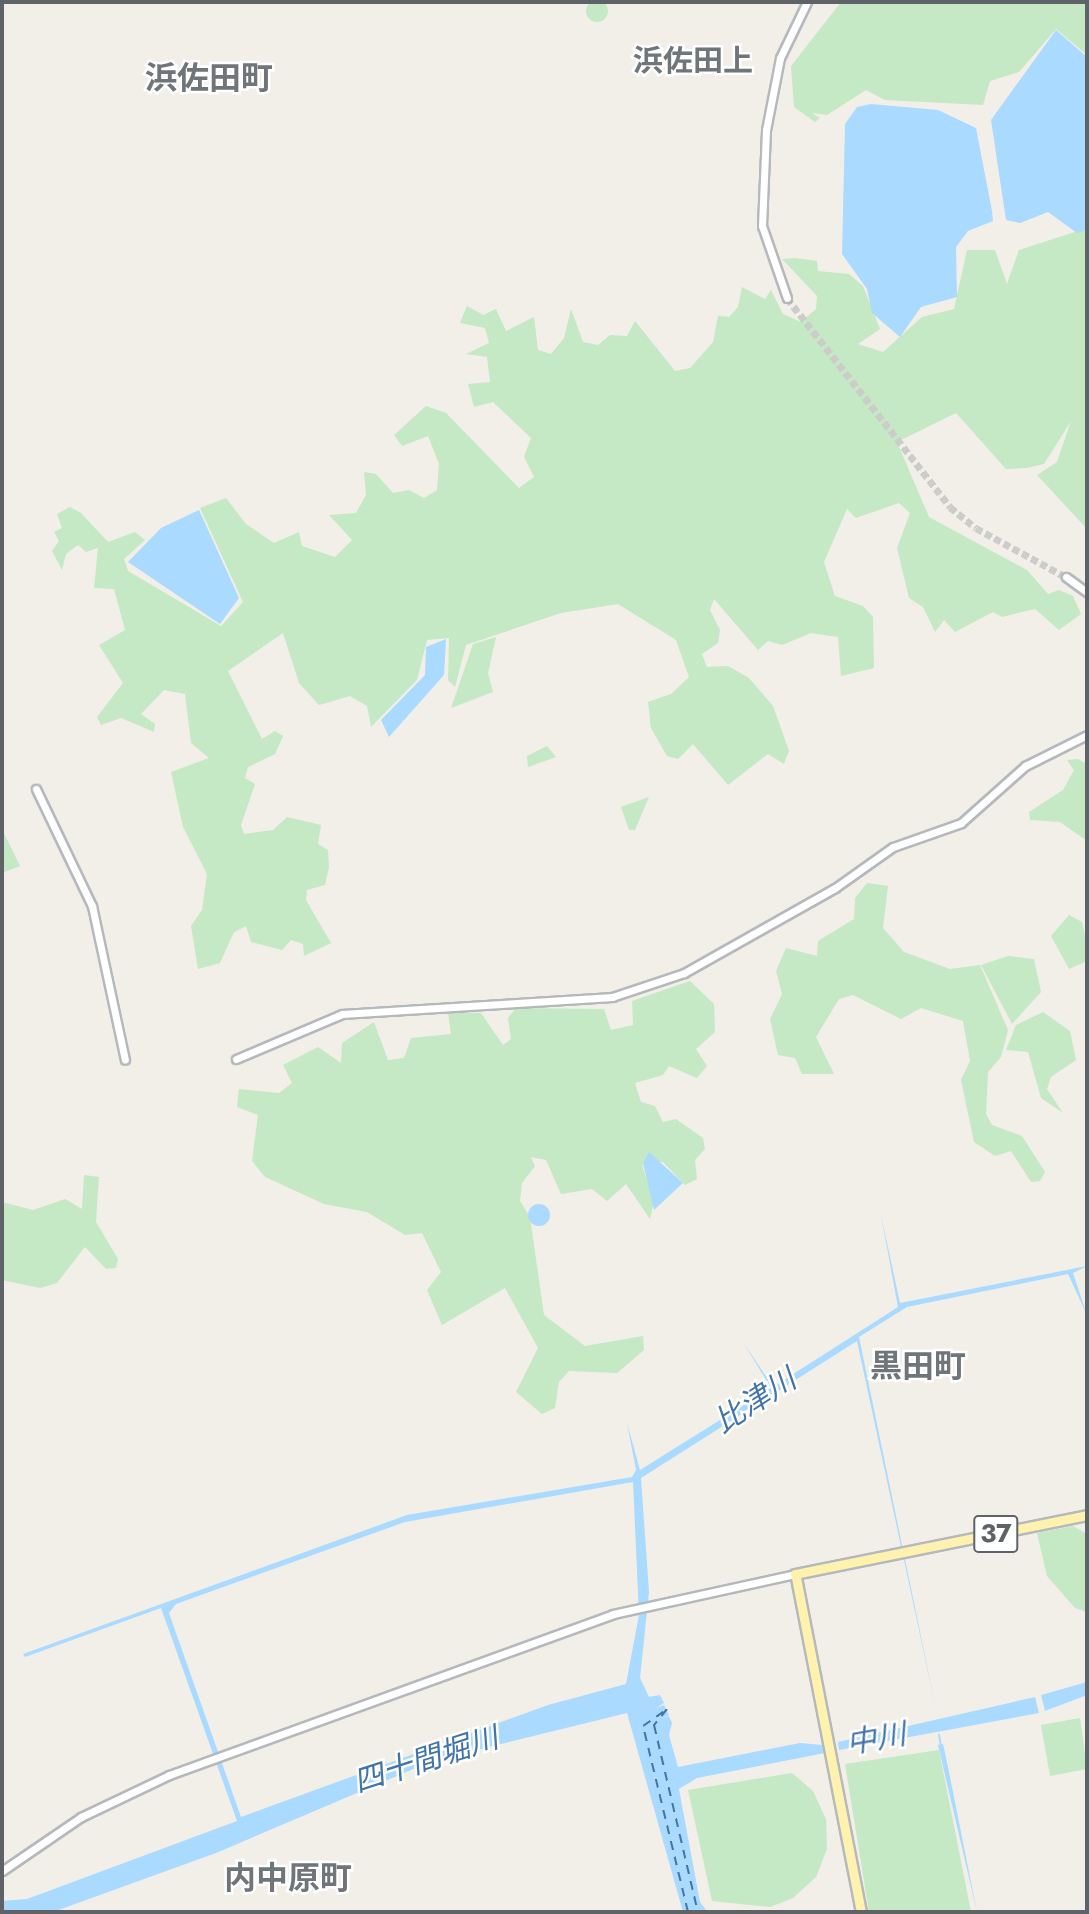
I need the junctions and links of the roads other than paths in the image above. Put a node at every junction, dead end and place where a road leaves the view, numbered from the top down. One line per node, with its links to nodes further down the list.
1 (807, 2): 2 (street)
2 (788, 299)
3 (1066, 577): 4 (street)
4 (1087, 592)
5 (1087, 735): 7 (street)
6 (36, 789): 8 (street)
7 (236, 1059)
8 (125, 1060)
9 (1087, 1515): 10 (main road, 37)
10 (795, 1574): 11 (street); 12 (main road)
11 (2, 1871)
12 (861, 1912)

